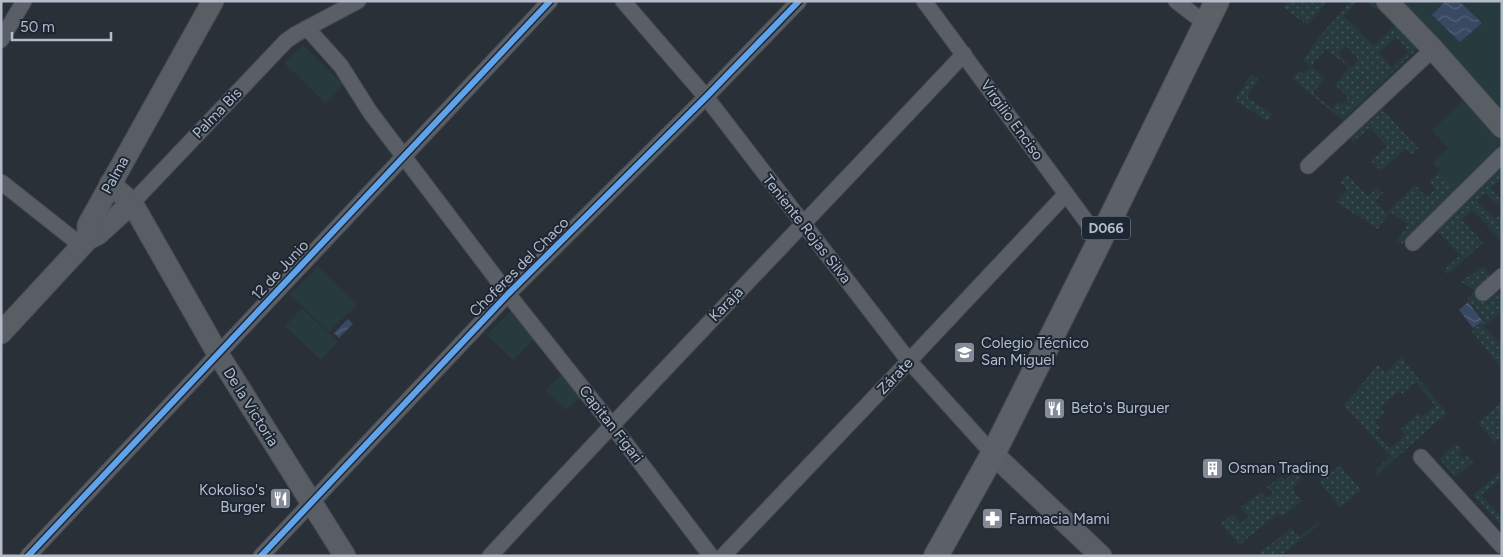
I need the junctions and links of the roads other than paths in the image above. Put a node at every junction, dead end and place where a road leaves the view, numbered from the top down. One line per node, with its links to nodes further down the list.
1 (24, 1): 13 (street)
2 (213, 1): 22 (street, Palma)
3 (358, 1): 12 (street, Palma Bis)
4 (550, 1): 19 (street, 12 de Junio)
5 (623, 1): 16 (street, Teniente Rojas Silva)
6 (799, 1): 16 (street, Choferes del Chaco)
7 (924, 1): 15 (street, Virgilio Enciso)
8 (1176, 1): 11 (street)
9 (1218, 1): 11 (main road, D066)
10 (1387, 1): 14 (street)
11 (1206, 24): 26 (main road, D066)
12 (307, 28): 19 (street, Capitan Figari); 24 (street, Palma Bis)
13 (1, 40)
14 (1433, 49): 17 (street); 20 (street)
15 (964, 54): 23 (street, Virgilio Enciso); 25 (street, Karaja)
16 (706, 97): 25 (street, Teniente Rojas Silva); 31 (street, Choferes del Chaco)
17 (1502, 126)
18 (1502, 155): 28 (street)
19 (404, 156): 31 (street, Capitan Figari); 33 (street, 12 de Junio)
20 (1308, 166)
21 (1, 182): 27 (street)
22 (110, 184): 24 (street, De la Victoria); 27 (street, Palma)
23 (1066, 194): 26 (street, Virgilio Enciso); 34 (street, Zárate)
24 (132, 203): 27 (street, Palma Bis); 33 (street, De la Victoria)
25 (803, 225): 34 (street, Teniente Rojas Silva); 35 (street, Karaja)
26 (1100, 240): 36 (main road, D066)
27 (85, 242): 32 (street, Palma)
28 (1413, 243)
29 (1502, 276): 30 (street)
30 (1483, 293)
31 (508, 294): 35 (street, Capitan Figari); 38 (street, Choferes del Chaco)
32 (1, 333)
33 (218, 354): 38 (street, De la Victoria); 40 (street, 12 de Junio)
34 (909, 361): 36 (street, Teniente Rojas Silva); 45 (street, Zárate)
35 (612, 424): 43 (street, Karaja); 44 (street, Capitan Figari)
36 (993, 454): 46 (main road, D066); 47 (street)
37 (1422, 457): 39 (street)
38 (311, 503): 41 (street, Choferes del Chaco); 42 (street, De la Victoria)
39 (1502, 546)
40 (28, 556)
41 (261, 556)
42 (345, 556)
43 (490, 556)
44 (711, 556)
45 (723, 556)
46 (936, 556)
47 (1101, 556)

